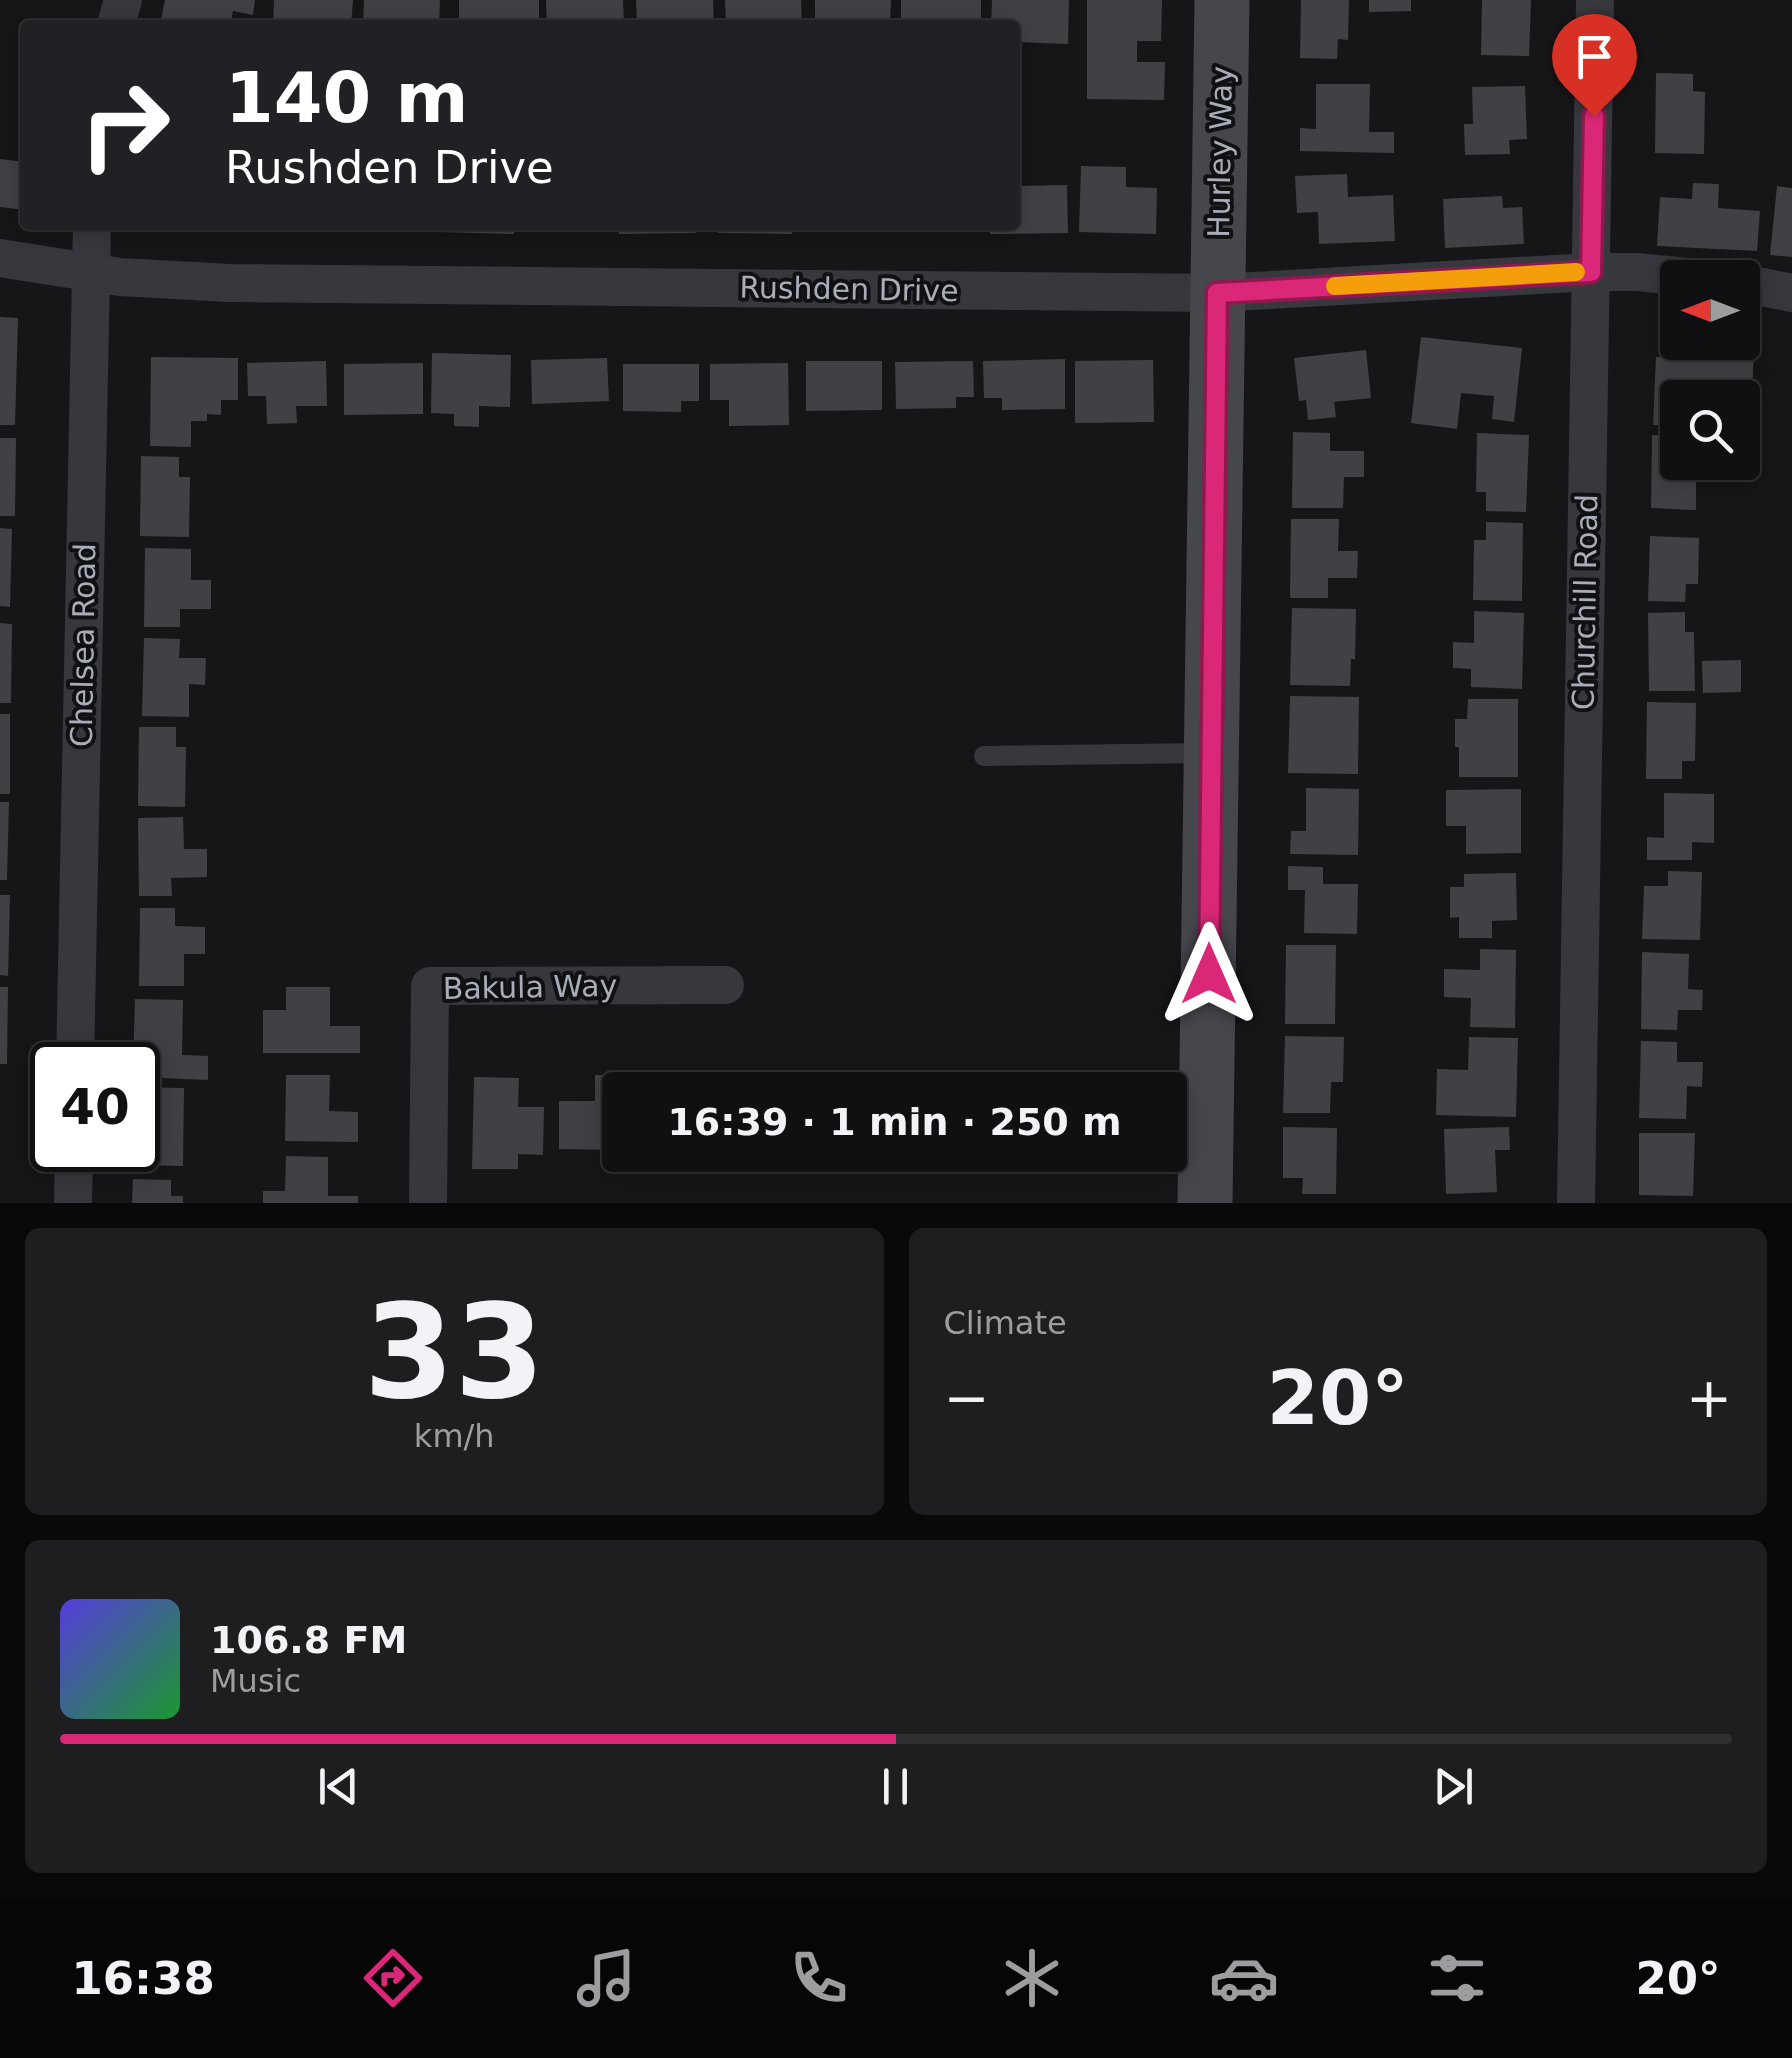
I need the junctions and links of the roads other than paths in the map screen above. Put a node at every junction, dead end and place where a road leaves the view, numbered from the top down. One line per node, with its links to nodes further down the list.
1 (1222, 0): 9 (street, Hurley Way)
2 (1595, 0): 5 (street, Churchill Road)
3 (92, 230): 6 (street, Chelsea Road)
4 (0, 258): 6 (street, Rushden Drive)
5 (1591, 272): 7 (street, Rushden Drive); 9 (street, Rushden Drive); 19 (street, Churchill Road)
6 (90, 273): 9 (street, Rushden Drive); 14 (street, Chelsea Road)
7 (1660, 274)
8 (1760, 287): 10 (street)
9 (1217, 293): 11 (street, Hurley Way)
10 (1792, 294)
11 (1211, 754): 12 (lane); 18 (street, Hurley Way)
12 (984, 756)
13 (725, 985): 17 (street, Bakula Way)
14 (76, 1042)
15 (74, 1172): 16 (street)
16 (73, 1203)
17 (428, 1203)
18 (1205, 1203)
19 (1576, 1203)

